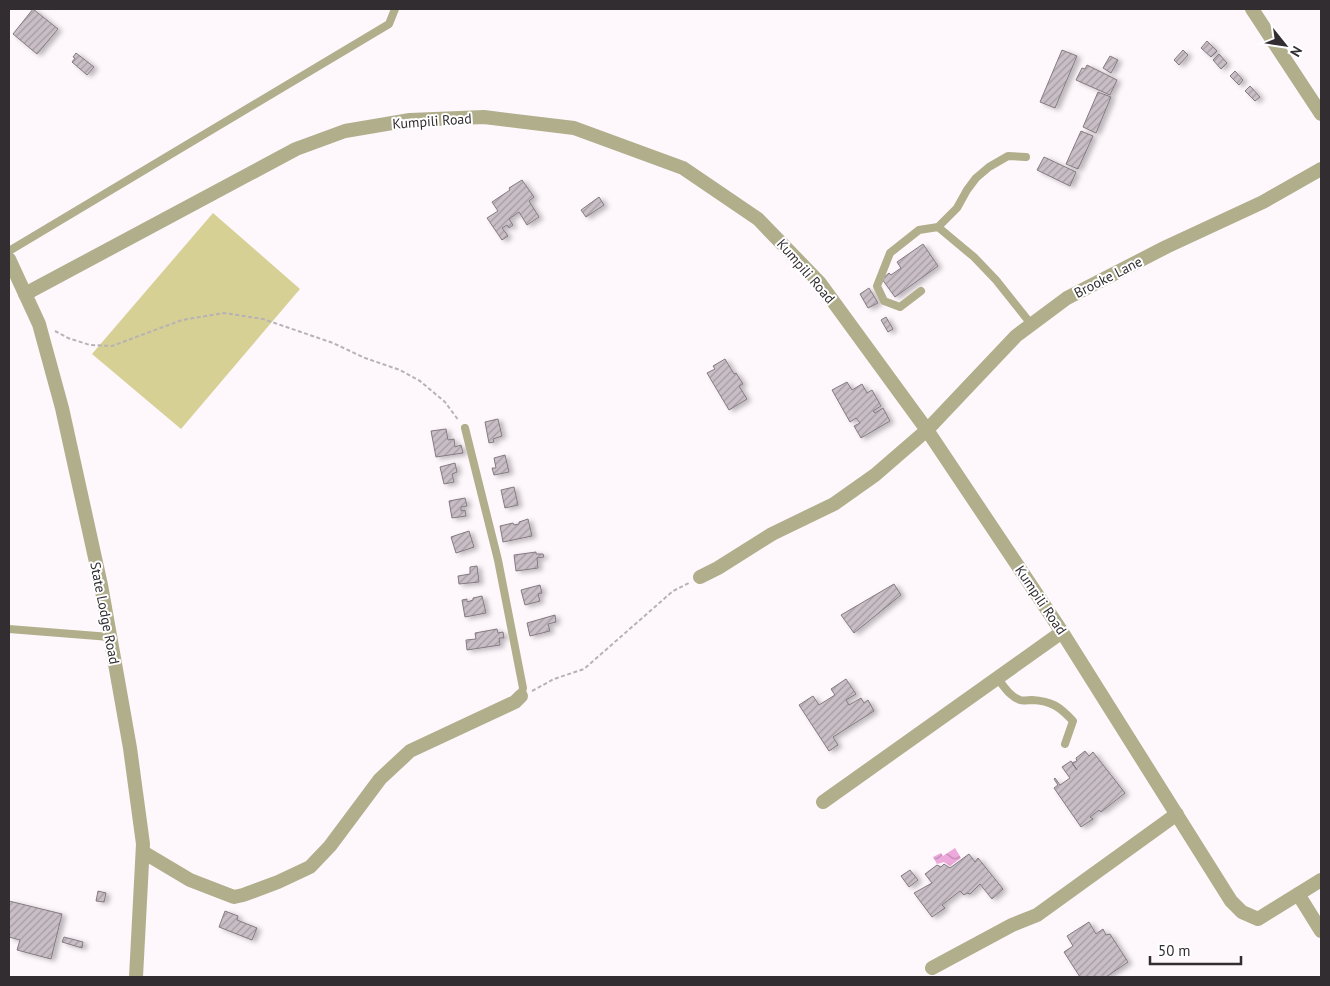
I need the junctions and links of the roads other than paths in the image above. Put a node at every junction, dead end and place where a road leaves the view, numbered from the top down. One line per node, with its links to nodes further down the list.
1 (395, 9): 7 (lane)
2 (1252, 9): 3 (street)
3 (1321, 114)
4 (1026, 157): 6 (lane)
5 (1321, 169): 11 (street, Brooke Lane)
6 (938, 227): 9 (lane); 11 (lane)
7 (9, 251)
8 (9, 259): 10 (street, State Lodge Road)
9 (921, 291)
10 (25, 294): 13 (street, Kumpili Road); 17 (street, State Lodge Road)
11 (1031, 324): 13 (street, Brooke Lane)
12 (465, 428): 19 (lane)
13 (927, 430): 14 (street, Brooke Lane); 16 (street, Kumpili Road)
14 (700, 577)
15 (9, 629): 17 (lane)
16 (1062, 632): 18 (street); 22 (street, Kumpili Road)
17 (110, 637): 23 (street, State Lodge Road)
18 (997, 678): 20 (lane); 21 (street)
19 (521, 696): 23 (street)
20 (1065, 744)
21 (822, 802)
22 (1177, 814): 25 (street, Kumpili Road); 27 (street)
23 (143, 852): 28 (street, State Lodge Road)
24 (1321, 880): 25 (street, Kumpili Road)
25 (1298, 894): 26 (street)
26 (1321, 931)
27 (932, 968)
28 (136, 977)

